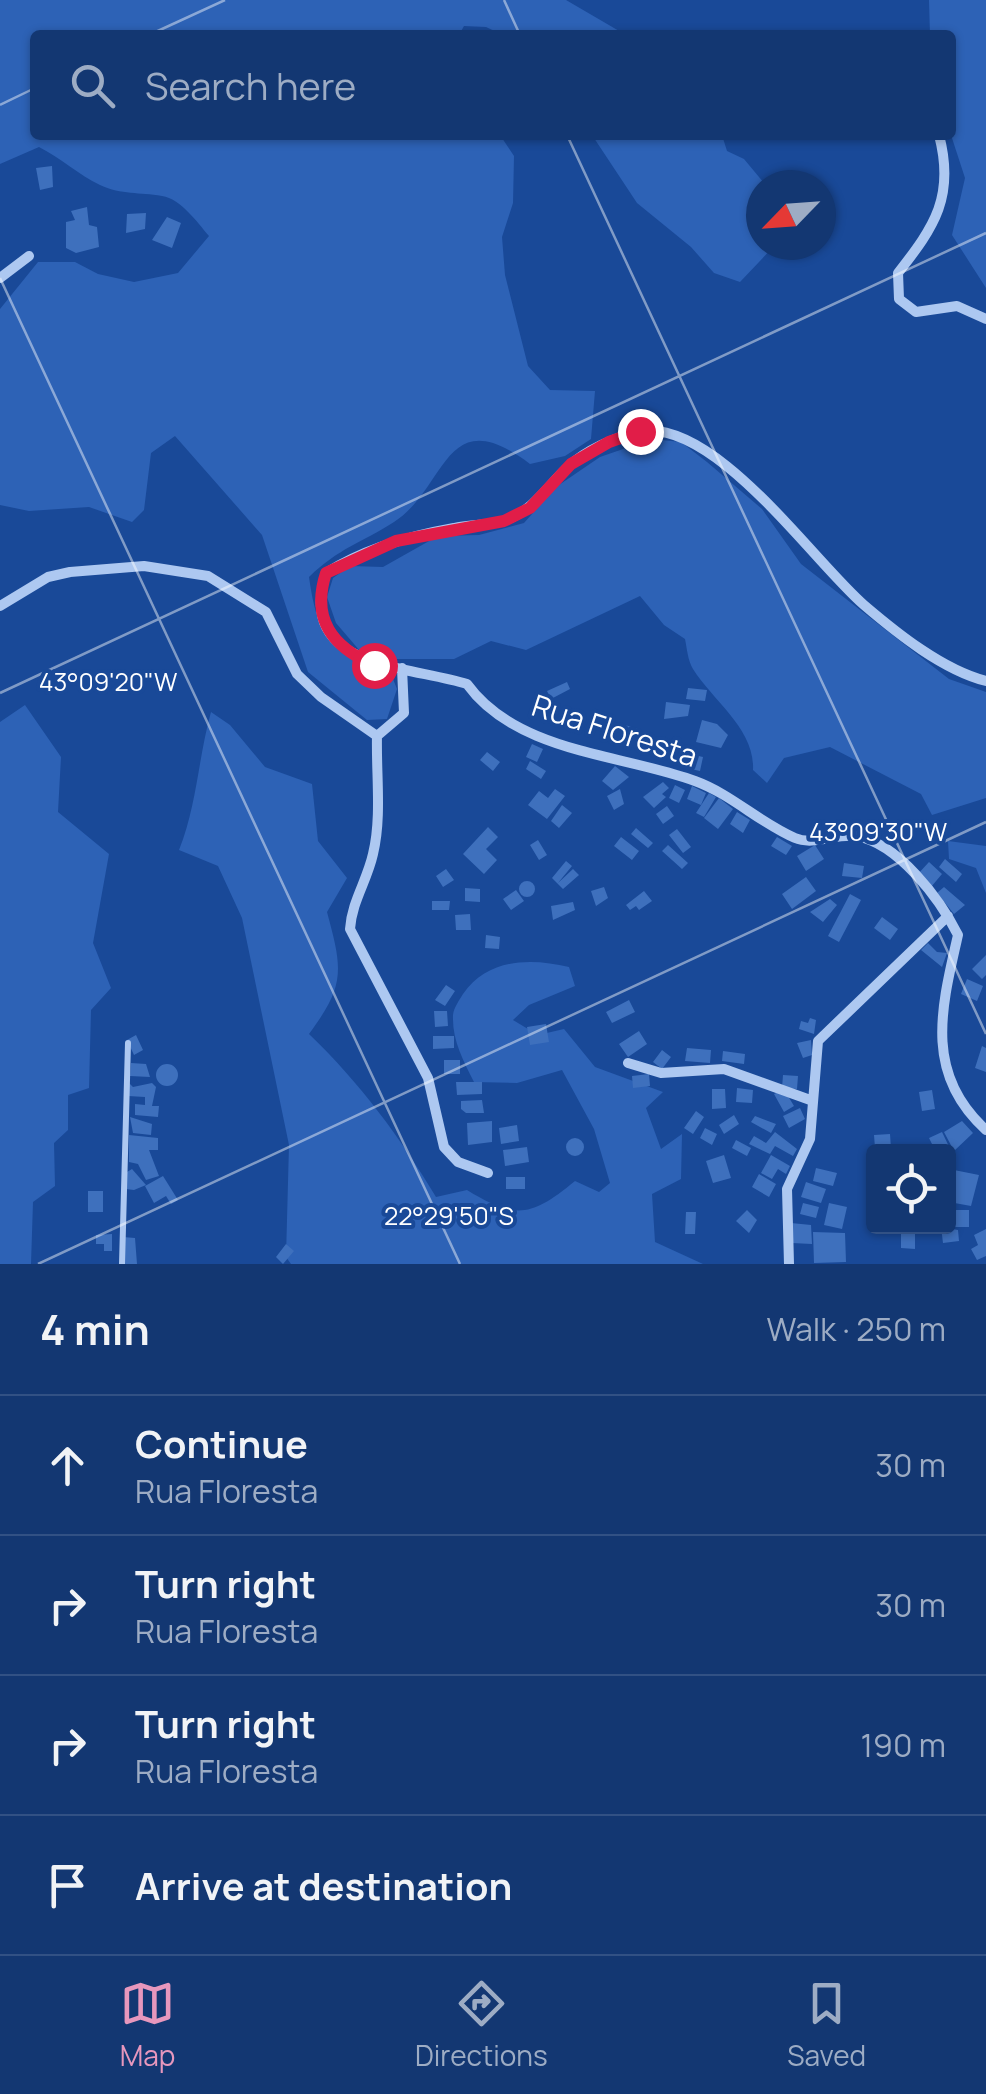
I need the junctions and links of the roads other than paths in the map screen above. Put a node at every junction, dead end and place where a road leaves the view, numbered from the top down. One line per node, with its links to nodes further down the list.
1 (940, 140): 4 (street)
2 (28, 256): 3 (street)
3 (0, 278)
4 (986, 318)
5 (0, 606): 8 (street)
6 (402, 668): 7 (street, Rua Floresta); 8 (street); 9 (street, Rua Floresta)
7 (986, 681)
8 (376, 736): 14 (street)
9 (948, 916): 12 (street); 13 (street)
10 (128, 1043): 15 (lane)
11 (628, 1063): 12 (street)
12 (814, 1101): 16 (street)
13 (986, 1130)
14 (488, 1174)
15 (122, 1264)
16 (790, 1264)

